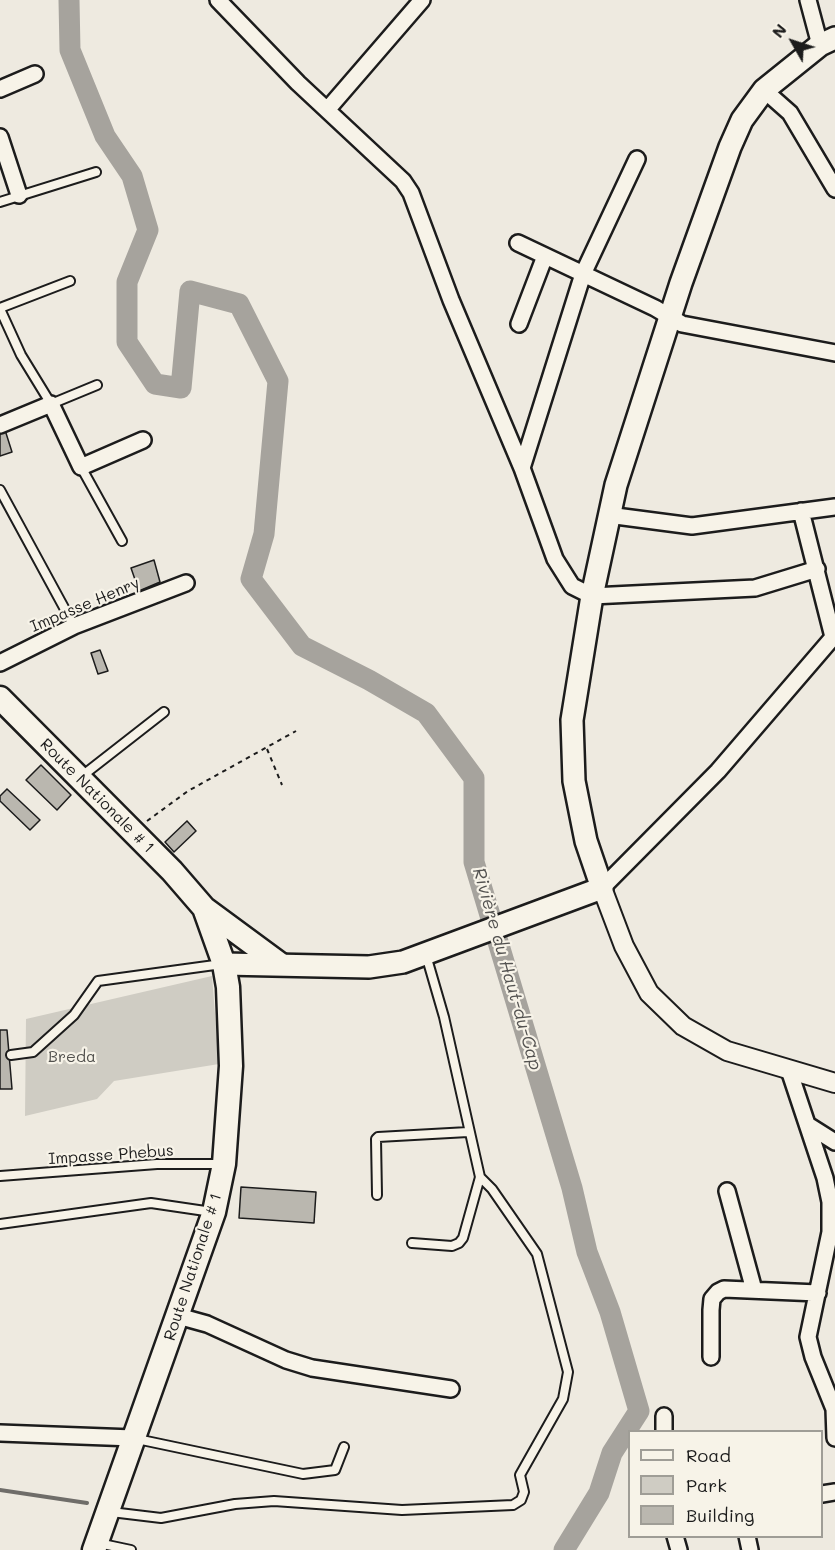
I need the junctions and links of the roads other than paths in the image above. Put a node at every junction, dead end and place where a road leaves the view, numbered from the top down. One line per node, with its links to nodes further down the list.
1 (218, 0): 8 (street)
2 (422, 0): 8 (street)
3 (808, 0): 4 (street)
4 (828, 42): 7 (main road)
5 (34, 74): 6 (street)
6 (0, 89)
7 (764, 90): 12 (street); 20 (main road)
8 (327, 110): 28 (street)
9 (0, 137): 13 (street)
10 (637, 159): 17 (street)
11 (96, 172): 13 (lane)
12 (835, 189)
13 (20, 195): 14 (lane)
14 (0, 202)
15 (518, 243): 16 (street)
16 (545, 256): 17 (street); 21 (street)
17 (583, 274): 20 (street); 28 (street)
18 (70, 281): 19 (lane)
19 (0, 309): 24 (lane)
20 (671, 318): 22 (street); 32 (main road)
21 (519, 324)
22 (835, 353)
23 (97, 385): 24 (lane)
24 (51, 404): 25 (street); 27 (street)
25 (0, 425)
26 (143, 440): 27 (street)
27 (81, 467): 33 (lane)
28 (522, 468): 36 (street)
29 (0, 490): 37 (lane)
30 (835, 507): 31 (street)
31 (801, 511): 32 (street); 34 (street)
32 (608, 515): 36 (main road)
33 (122, 541)
34 (817, 569): 36 (street); 38 (street)
35 (186, 583): 37 (street, Impasse Henry)
36 (592, 596): 43 (main road)
37 (74, 626): 39 (street, Impasse Henry)
38 (834, 636): 43 (street)
39 (0, 663)
40 (0, 698): 42 (main road, Route Nationale # 1)
41 (164, 712): 42 (lane)
42 (79, 779): 44 (main road, Route Nationale # 1)
43 (602, 888): 45 (main road); 49 (street)
44 (204, 908): 46 (main road, Route Nationale # 1); 47 (main road)
45 (434, 950): 47 (main road); 52 (lane)
46 (224, 964): 47 (main road); 48 (lane); 54 (main road, Route Nationale # 1)
47 (280, 964)
48 (11, 1055)
49 (789, 1070): 50 (street); 51 (street)
50 (835, 1083)
51 (808, 1125): 53 (street); 63 (street)
52 (468, 1132): 56 (lane); 58 (lane)
53 (835, 1142)
54 (224, 1164): 55 (lane, Impasse Phebus); 59 (main road, Route Nationale # 1)
55 (0, 1176)
56 (480, 1177): 61 (lane); 71 (lane)
57 (727, 1191): 62 (street)
58 (377, 1196)
59 (214, 1212): 60 (lane); 64 (main road, Route Nationale # 1)
60 (0, 1224)
61 (412, 1243)
62 (754, 1290): 63 (street); 65 (street)
63 (818, 1293): 69 (street)
64 (178, 1316): 66 (street); 68 (main road, Route Nationale # 1)
65 (711, 1356)
66 (451, 1389)
67 (0, 1433): 68 (street)
68 (133, 1438): 70 (lane); 71 (main road, Route Nationale # 1)
69 (835, 1438)
70 (344, 1447)
71 (107, 1511): 72 (main road, Route Nationale # 1)
72 (95, 1546): 73 (lane)
73 (131, 1550)

